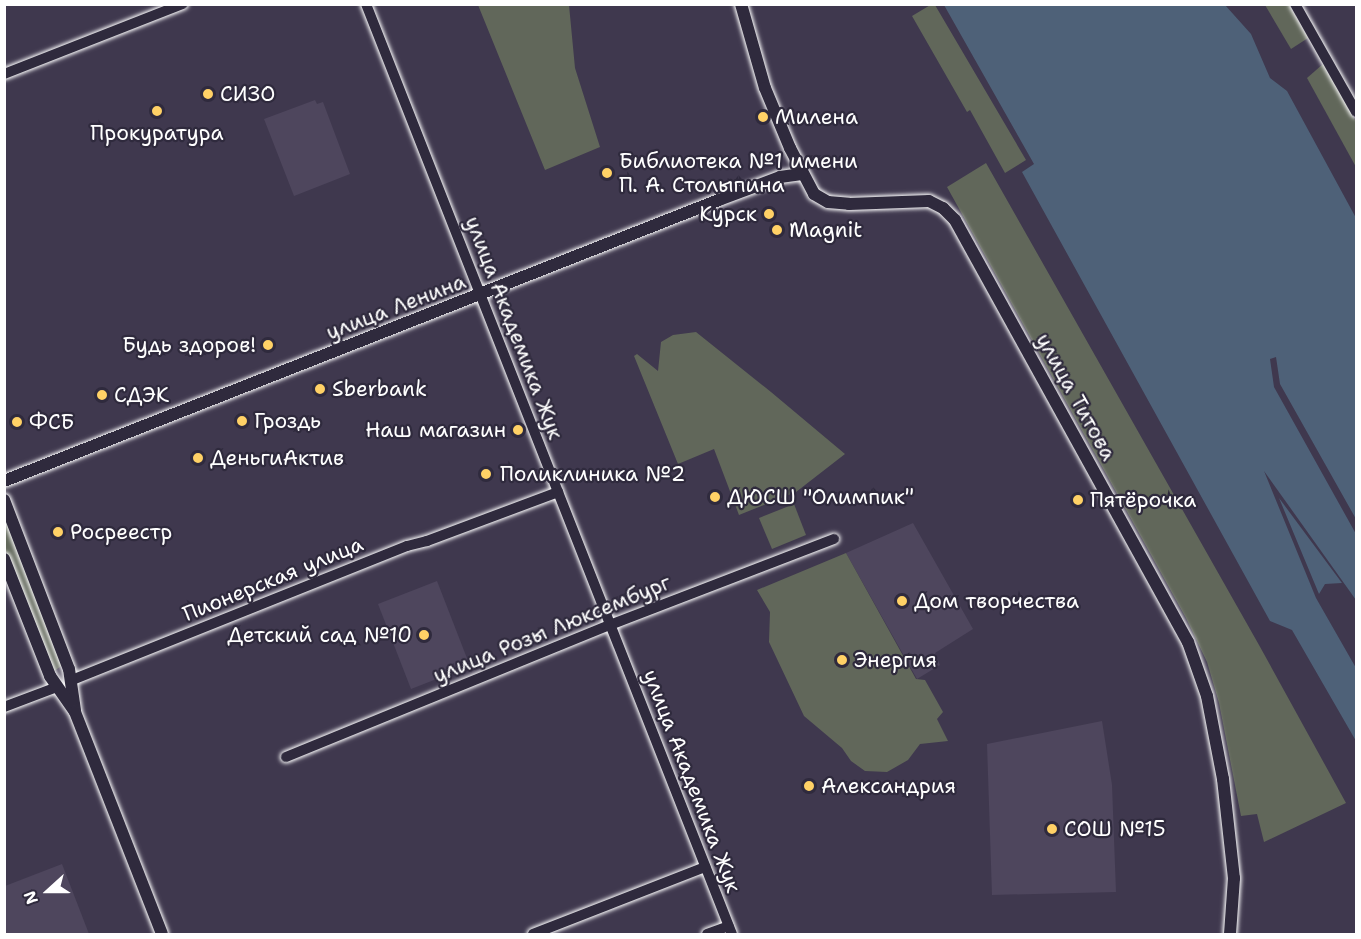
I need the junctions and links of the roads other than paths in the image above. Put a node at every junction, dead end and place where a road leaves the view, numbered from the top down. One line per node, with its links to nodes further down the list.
1 (366, 4): 8 (street, улица Академика Жук)
2 (741, 4): 7 (main road, улица Титова)
3 (1295, 4): 6 (street)
4 (179, 5): 5 (street)
5 (4, 74)
6 (1356, 112)
7 (802, 174): 8 (main road, улица Ленина); 25 (main road, улица Титова)
8 (480, 295): 9 (main road, улица Ленина); 10 (street, улица Академика Жук)
9 (4, 481)
10 (558, 492): 14 (street, улица Академика Жук); 15 (street, Пионерская улица)
11 (4, 500): 15 (main road)
12 (834, 539): 14 (street, улица Розы Люксембург)
13 (4, 559): 16 (main road)
14 (610, 625): 19 (street, улица Розы Люксембург); 20 (street, улица Академика Жук)
15 (72, 681): 16 (main road, Пионерская улица); 18 (main road)
16 (57, 687): 17 (street, Пионерская улица); 18 (main road)
17 (4, 707)
18 (75, 712): 22 (main road)
19 (286, 757)
20 (705, 867): 21 (street, улица Академика Жук); 23 (street)
21 (730, 930): 24 (street)
22 (162, 934)
23 (533, 934)
24 (707, 934)
25 (1230, 934)

